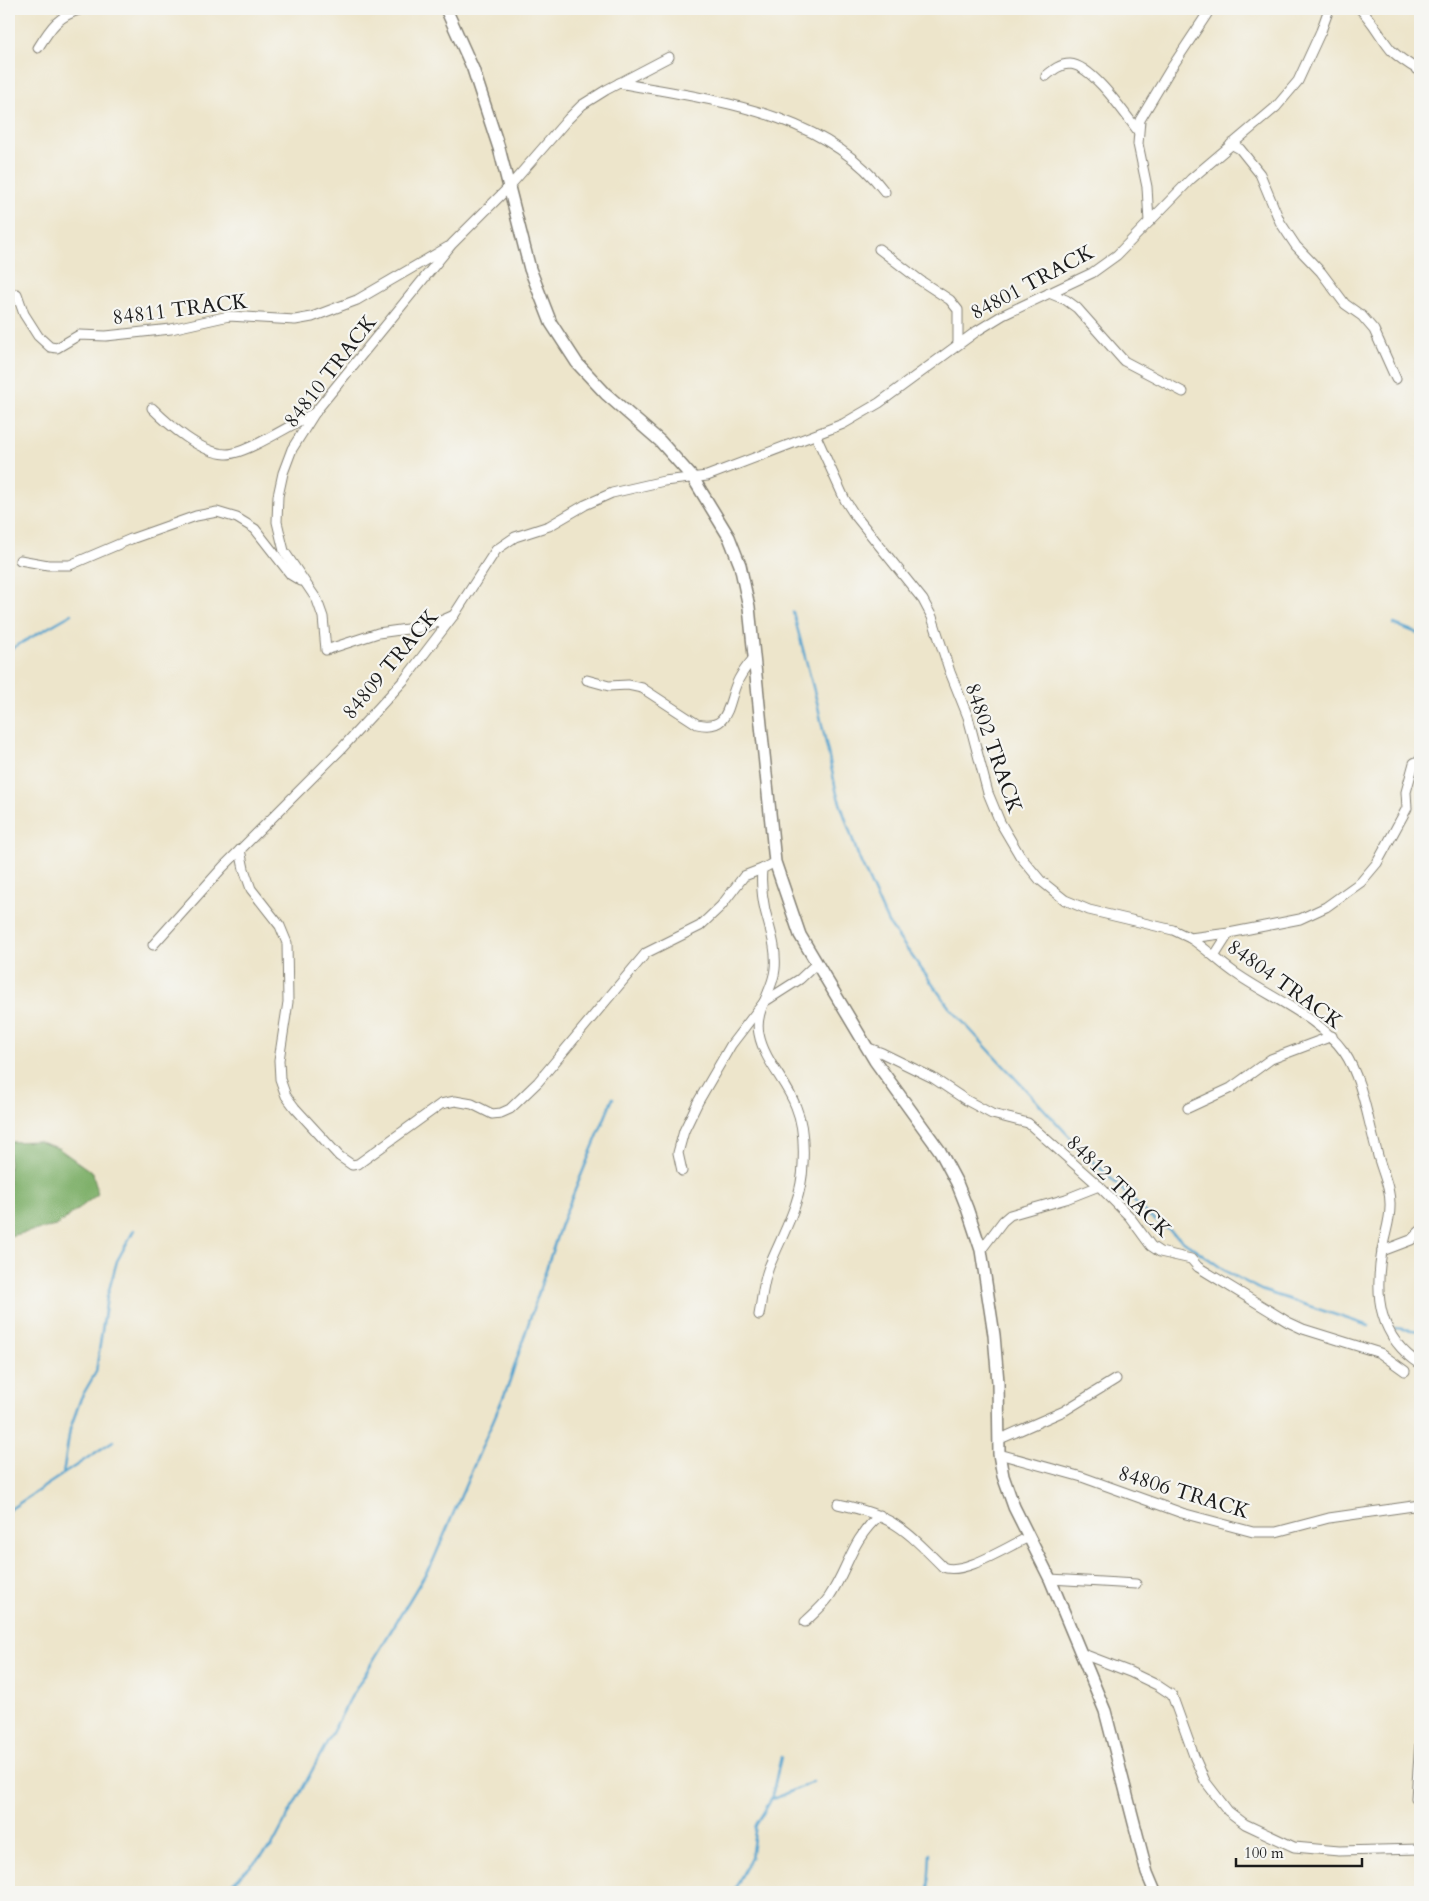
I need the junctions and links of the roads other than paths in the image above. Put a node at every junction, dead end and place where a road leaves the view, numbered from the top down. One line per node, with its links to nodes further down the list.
1 (82, 9): 6 (street)
2 (446, 9): 13 (street)
3 (1329, 9): 12 (street, 84801 TRACK)
4 (1360, 9): 8 (street)
5 (1207, 14): 11 (street)
6 (38, 48)
7 (669, 57): 10 (street, 84810 TRACK)
8 (1420, 72)
9 (1046, 76): 11 (street)
10 (619, 83): 13 (street, 84810 TRACK); 14 (street)
11 (1138, 131): 15 (street)
12 (1231, 144): 15 (street, 84801 TRACK); 21 (street)
13 (508, 188): 16 (street, 84810 TRACK); 26 (street)
14 (886, 192)
15 (1149, 222): 18 (street, 84801 TRACK)
16 (452, 244): 19 (street, 84811 TRACK); 24 (street, 84810 TRACK)
17 (880, 249): 20 (street)
18 (1049, 293): 20 (street, 84801 TRACK); 22 (street)
19 (17, 294)
20 (958, 344): 25 (street, 84801 TRACK)
21 (1396, 379)
22 (1183, 392)
23 (152, 408): 24 (street)
24 (316, 411): 28 (street, 84810 TRACK)
25 (816, 436): 26 (street, 84801 TRACK); 37 (street, 84802 TRACK)
26 (693, 478): 29 (street, 84809 TRACK); 30 (street)
27 (20, 560): 28 (street)
28 (304, 583): 29 (street, 84810 TRACK)
29 (454, 615): 33 (street, 84809 TRACK)
30 (753, 659): 31 (street); 34 (street)
31 (587, 680)
32 (1420, 760): 36 (street, 84802 TRACK)
33 (240, 850): 35 (street); 38 (street, 84809 TRACK)
34 (774, 862): 35 (street); 40 (street)
35 (762, 869): 41 (street)
36 (1229, 933): 37 (street, 84802 TRACK); 39 (street)
37 (1190, 938): 39 (street, 84804 TRACK)
38 (153, 946)
39 (1215, 955): 42 (street, 84804 TRACK)
40 (817, 964): 41 (street); 43 (street)
41 (764, 1002): 45 (street); 50 (street)
42 (1332, 1036): 44 (street); 49 (street, 84804 TRACK)
43 (866, 1047): 46 (street, 84812 TRACK); 48 (street)
44 (1188, 1108)
45 (682, 1171)
46 (1099, 1186): 48 (street); 52 (street, 84812 TRACK)
47 (1420, 1231): 49 (street)
48 (981, 1250): 54 (street)
49 (1382, 1251): 51 (street, 84804 TRACK)
50 (759, 1315)
51 (1420, 1364)
52 (1405, 1371)
53 (1116, 1380): 54 (street)
54 (1000, 1439): 55 (street)
55 (999, 1454): 57 (street, 84806 TRACK); 59 (street)
56 (838, 1504): 58 (street)
57 (1420, 1505)
58 (880, 1515): 59 (street); 62 (street)
59 (1029, 1537): 60 (street)
60 (1050, 1578): 61 (street); 63 (street)
61 (1136, 1584)
62 (805, 1622)
63 (1083, 1654): 66 (street); 67 (street)
64 (1420, 1741): 65 (street)
65 (1416, 1798)
66 (1420, 1849)
67 (1156, 1892)

